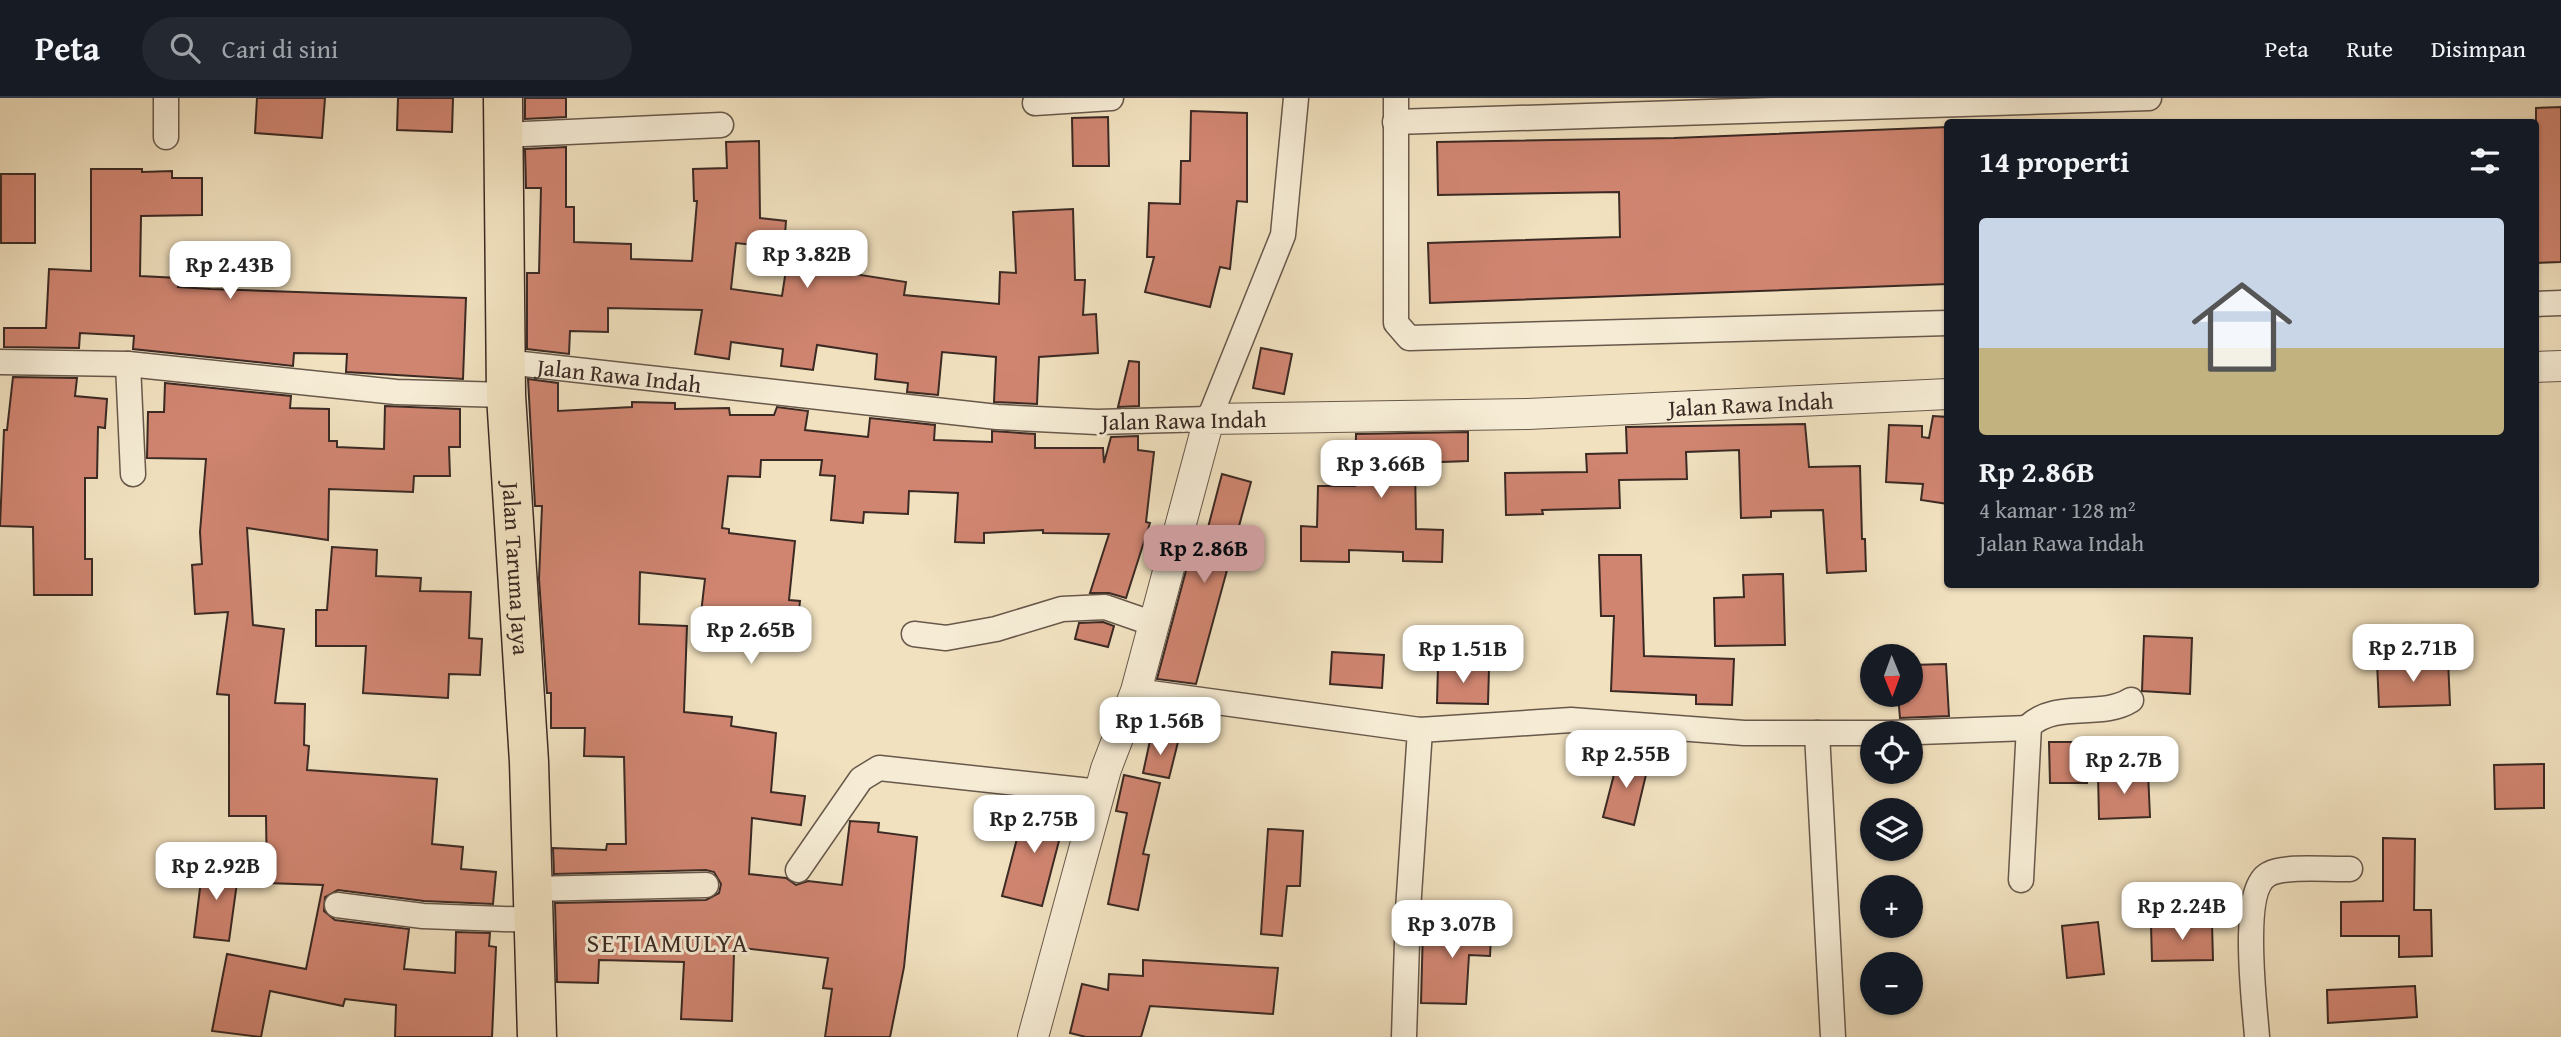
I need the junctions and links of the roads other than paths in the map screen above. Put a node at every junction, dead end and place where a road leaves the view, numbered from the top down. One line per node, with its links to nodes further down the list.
1 (166, 98): 10 (street)
2 (503, 98): 9 (main road, Jalan Taruma Jaya)
3 (1111, 98): 6 (street)
4 (1296, 98): 20 (street)
5 (2149, 98): 7 (street)
6 (1035, 103)
7 (1396, 110): 13 (street)
8 (721, 125): 9 (street)
9 (502, 135): 18 (main road, Jalan Taruma Jaya)
10 (166, 137)
11 (2561, 303): 12 (street)
12 (2539, 304)
13 (1944, 323)
14 (0, 362): 15 (street, Jalan Rawa Indah)
15 (128, 363): 18 (street, Jalan Rawa Indah); 21 (street)
16 (2561, 366): 17 (street)
17 (2539, 367)
18 (506, 378): 20 (street, Jalan Rawa Indah); 35 (main road, Jalan Taruma Jaya)
19 (1944, 394): 20 (street, Jalan Rawa Indah)
20 (1209, 419): 22 (street)
21 (133, 474)
22 (1154, 625): 23 (street); 24 (street)
23 (914, 634)
24 (1136, 691): 27 (street); 29 (street)
25 (2131, 700): 26 (street)
26 (2029, 728): 28 (street); 32 (street)
27 (1420, 730): 28 (street); 38 (street)
28 (1817, 733): 39 (street)
29 (1100, 792): 30 (street); 37 (street)
30 (798, 870)
31 (2350, 870): 40 (street)
32 (2021, 880)
33 (706, 885): 35 (street)
34 (337, 905): 35 (street)
35 (532, 905): 36 (main road, Jalan Taruma Jaya)
36 (537, 1037)
37 (1033, 1037)
38 (1404, 1037)
39 (1833, 1037)
40 (2257, 1037)

